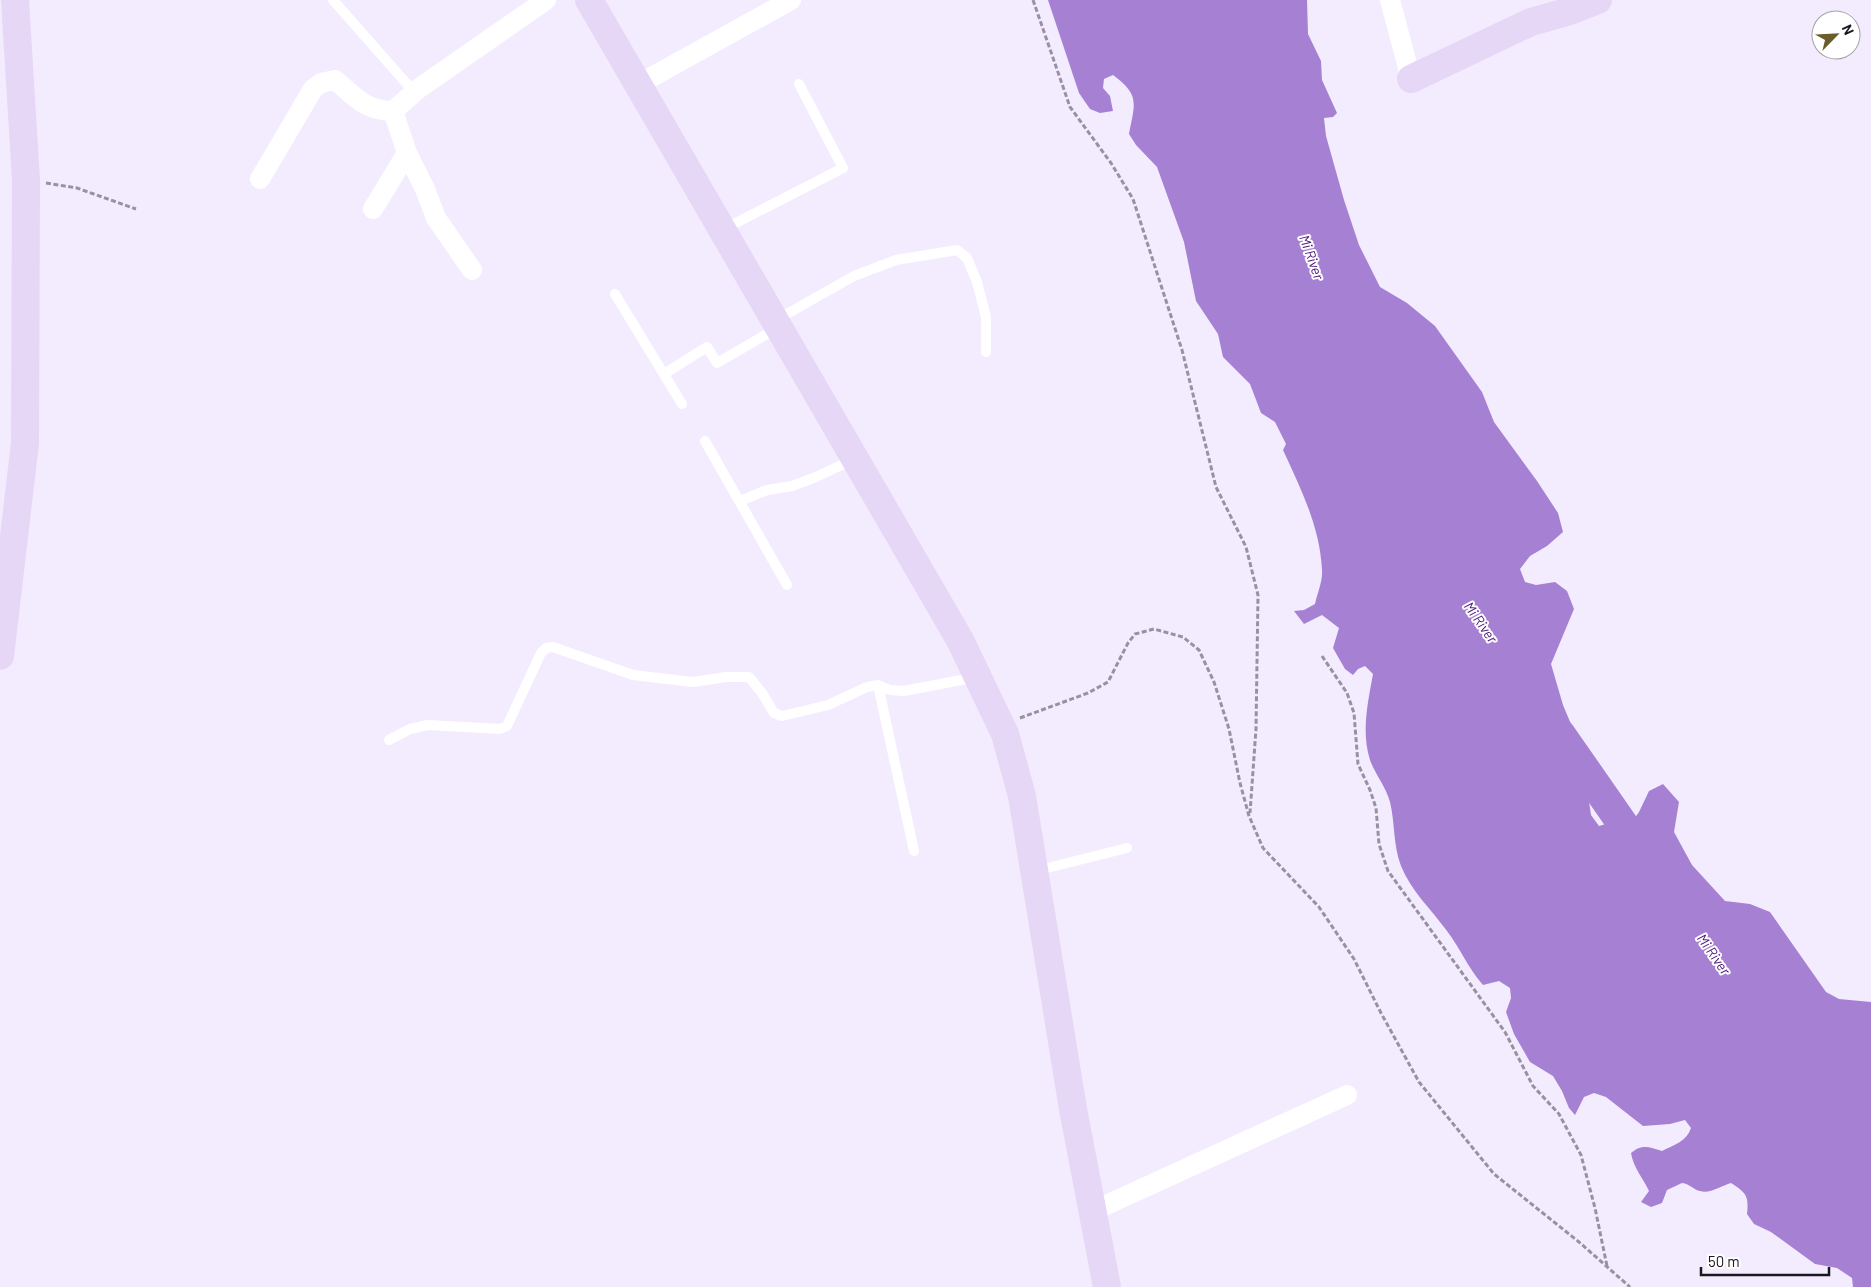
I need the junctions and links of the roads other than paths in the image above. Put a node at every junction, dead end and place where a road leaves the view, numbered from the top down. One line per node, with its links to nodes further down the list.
1 (14, 0): 27 (main road)
2 (332, 0): 11 (lane)
3 (546, 0): 11 (street)
4 (589, 0): 9 (main road)
5 (790, 0): 9 (street)
6 (1390, 0): 8 (street)
7 (1598, 0): 8 (main road)
8 (1411, 79)
9 (639, 84): 16 (main road)
10 (799, 84): 16 (lane)
11 (414, 92): 12 (street)
12 (393, 111): 13 (street); 14 (street)
13 (407, 153): 15 (street); 17 (street)
14 (260, 178)
15 (373, 209)
16 (723, 230): 19 (main road)
17 (472, 270)
18 (615, 294): 21 (lane)
19 (777, 324): 20 (lane); 21 (lane); 24 (main road)
20 (986, 352)
21 (664, 374): 22 (lane)
22 (682, 404)
23 (705, 441): 25 (lane)
24 (855, 458): 25 (lane); 28 (main road)
25 (740, 502): 26 (lane)
26 (787, 585)
27 (0, 656)
28 (978, 677): 29 (lane); 33 (main road)
29 (878, 685): 30 (lane); 32 (lane)
30 (389, 740)
31 (1127, 848): 33 (lane)
32 (914, 851)
33 (1034, 871): 35 (main road)
34 (1348, 1095): 35 (street)
35 (1093, 1211): 36 (main road)
36 (1107, 1287)

